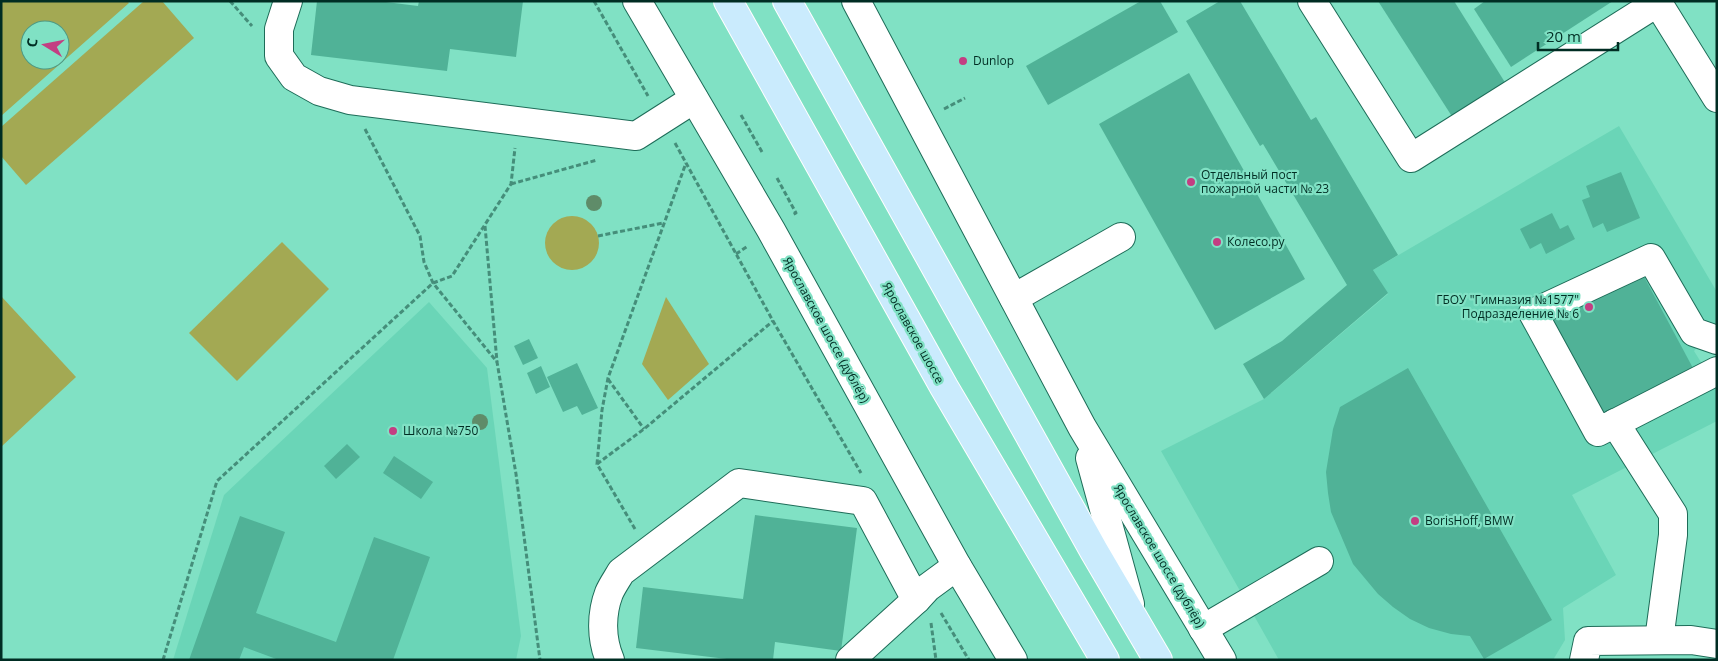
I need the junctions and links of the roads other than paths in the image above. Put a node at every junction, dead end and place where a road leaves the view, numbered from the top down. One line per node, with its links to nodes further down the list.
1 (288, 1): 9 (street)
2 (637, 1): 9 (street, Ярославское шоссе (дублёр))
3 (728, 1): 26 (main road, Ярославское шоссе)
4 (787, 1): 19 (main road)
5 (856, 1): 11 (street, Ярославское шоссе (дублёр))
6 (1312, 1): 7 (street)
7 (1659, 2): 8 (street)
8 (1717, 98)
9 (694, 99): 17 (street, Ярославское шоссе (дублёр))
10 (1121, 236): 11 (street)
11 (1014, 298): 15 (street, Ярославское шоссе (дублёр))
12 (1717, 340): 14 (street)
13 (1717, 371): 14 (street)
14 (1615, 423): 21 (street)
15 (1082, 427): 19 (street); 20 (street, Ярославское шоссе (дублёр))
16 (1319, 561): 20 (street)
17 (957, 566): 18 (street); 25 (street, Ярославское шоссе (дублёр))
18 (922, 594): 23 (street); 24 (street)
19 (1133, 618): 27 (main road)
20 (1203, 629): 28 (street, Ярославское шоссе (дублёр))
21 (1659, 640): 22 (street); 29 (street)
22 (1717, 644)
23 (610, 660)
24 (850, 660)
25 (1013, 660)
26 (1105, 660)
27 (1158, 660)
28 (1222, 660)
29 (1584, 660)

